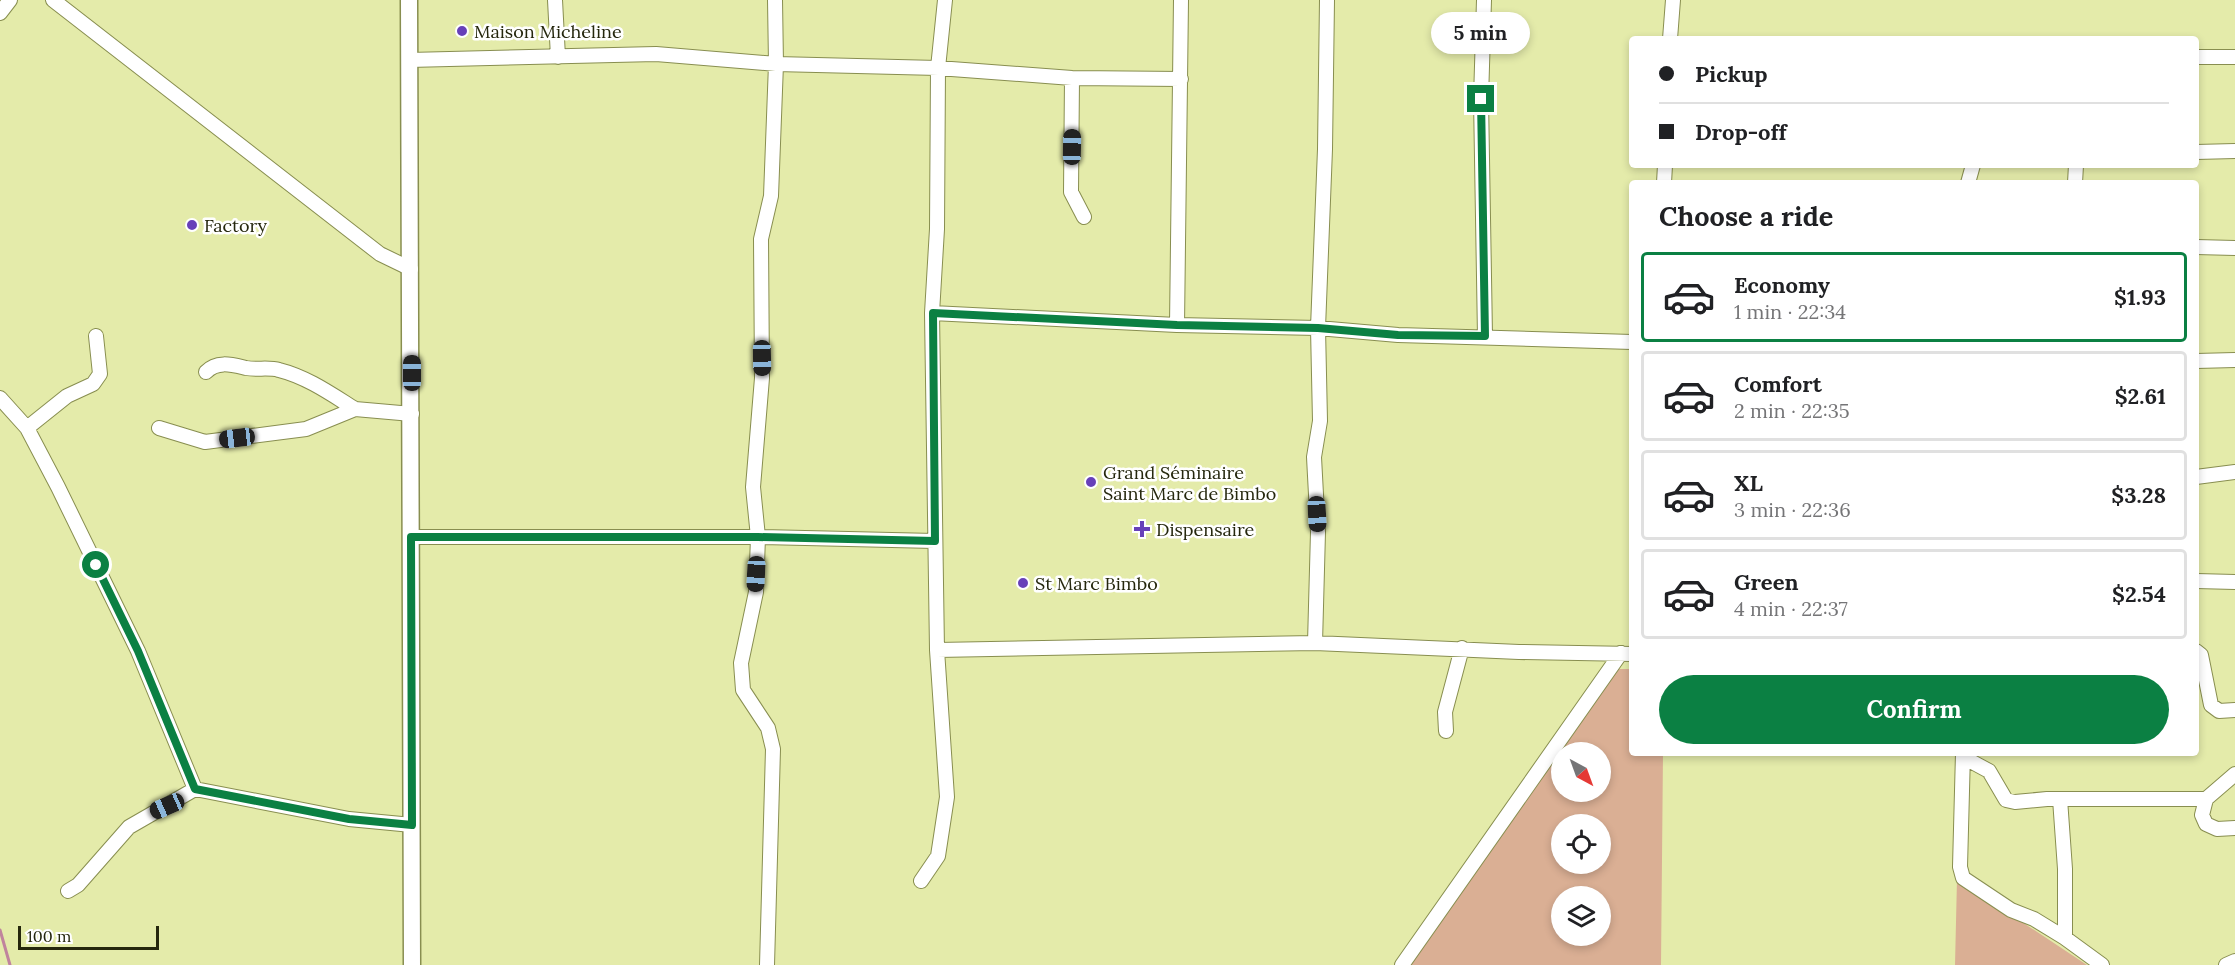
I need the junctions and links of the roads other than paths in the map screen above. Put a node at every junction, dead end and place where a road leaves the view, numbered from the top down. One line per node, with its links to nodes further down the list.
1 (10, 0): 11 (street)
2 (53, 0): 26 (street)
3 (409, 0): 16 (main road)
4 (555, 0): 13 (street)
5 (775, 0): 17 (street)
6 (945, 0): 18 (street)
7 (1181, 0): 20 (street)
8 (1327, 0): 29 (street)
9 (1484, 0): 31 (street)
10 (1673, 0): 12 (street)
11 (0, 13)
12 (1670, 36)
13 (558, 57): 16 (street); 17 (street)
14 (2199, 57): 15 (street)
15 (2235, 57)
16 (409, 60): 26 (main road)
17 (776, 64): 18 (street); 44 (street)
18 (938, 68): 19 (street); 27 (street)
19 (1072, 78): 20 (street); 23 (street)
20 (1181, 79): 28 (street)
21 (2235, 151): 22 (street)
22 (2199, 152)
23 (1084, 217)
24 (2199, 247): 25 (street)
25 (2235, 248)
26 (411, 269): 38 (main road)
27 (933, 313): 28 (street); 45 (street)
28 (1177, 325): 29 (street)
29 (1318, 328): 31 (street); 48 (street)
30 (96, 336): 39 (street)
31 (1485, 336): 32 (street)
32 (1629, 342)
33 (2235, 360): 34 (street)
34 (2199, 362)
35 (206, 372): 37 (street)
36 (0, 398): 39 (street)
37 (355, 409): 38 (street); 40 (street)
38 (412, 414): 43 (main road)
39 (27, 428): 58 (street)
40 (159, 428)
41 (2235, 472): 42 (street)
42 (2199, 477)
43 (411, 537): 44 (street); 61 (main road)
44 (758, 537): 45 (street); 68 (street)
45 (935, 541): 50 (street)
46 (2199, 581): 47 (street)
47 (2235, 582)
48 (1315, 643): 49 (street); 50 (street)
49 (1462, 648): 52 (street); 54 (street)
50 (937, 650): 63 (street)
51 (2199, 653): 53 (street)
52 (1627, 654): 69 (street)
53 (2235, 710)
54 (1446, 731)
55 (1963, 756): 65 (street)
56 (1965, 756): 59 (street)
57 (2235, 774): 60 (street)
58 (195, 789): 61 (street); 64 (street)
59 (2060, 799): 60 (street); 65 (street)
60 (2206, 799): 62 (street)
61 (412, 825): 67 (main road)
62 (2235, 828)
63 (921, 880)
64 (68, 891)
65 (2065, 938): 70 (street)
66 (2235, 961): 71 (street)
67 (412, 965)
68 (767, 965)
69 (1402, 965)
70 (2102, 965)
71 (2226, 965)

